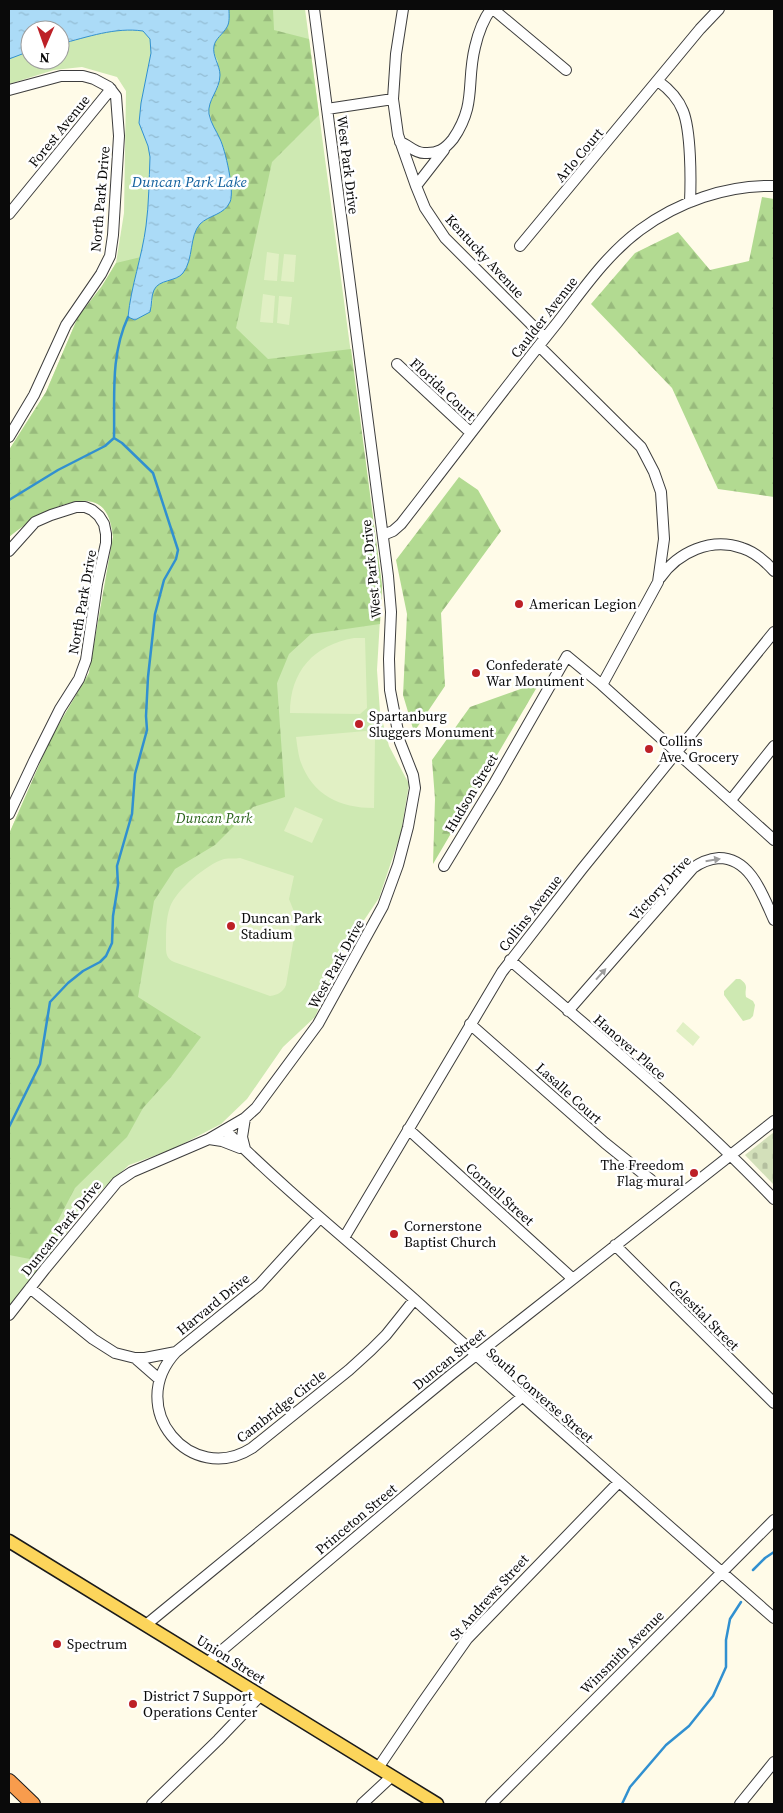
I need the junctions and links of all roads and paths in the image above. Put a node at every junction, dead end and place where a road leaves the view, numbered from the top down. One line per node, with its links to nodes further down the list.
1 (314, 9): 10 (street, West Park Drive)
2 (403, 9): 9 (street, Kentucky Avenue)
3 (492, 9): 5 (street); 12 (street)
4 (719, 9): 6 (street, Arlo Court)
5 (566, 70)
6 (658, 81): 15 (street); 17 (street, Arlo Court)
7 (111, 89): 8 (street); 16 (street, Forest Avenue); 21 (street, North Park Drive)
8 (9, 90)
9 (393, 100): 10 (street); 11 (street, Kentucky Avenue)
10 (327, 109): 22 (street, West Park Drive)
11 (400, 142): 12 (street); 13 (street, Kentucky Avenue)
12 (444, 150): 13 (street)
13 (416, 186): 18 (street, Kentucky Avenue)
14 (774, 186): 15 (street, Caulder Avenue)
15 (690, 202): 18 (street, Caulder Avenue)
16 (9, 214)
17 (520, 246)
18 (542, 342): 20 (street, Caulder Avenue); 25 (street, Kentucky Avenue)
19 (397, 364): 20 (street, Florida Court)
20 (471, 434): 22 (street, Caulder Avenue)
21 (9, 437)
22 (382, 535): 38 (street, West Park Drive)
23 (9, 552): 31 (street, North Park Drive)
24 (774, 571): 25 (street)
25 (658, 582): 27 (street)
26 (774, 632): 29 (street, Collins Avenue)
27 (602, 685): 29 (street); 33 (street, Hudson Street)
28 (774, 746): 30 (street)
29 (676, 752): 30 (street); 35 (street, Collins Avenue)
30 (731, 800): 32 (street)
31 (9, 814)
32 (774, 840)
33 (444, 866)
34 (774, 920): 36 (street, Victory Drive, one-way to 34)
35 (510, 960): 36 (street, Hanover Place); 37 (street, Collins Avenue)
36 (568, 1011): 44 (street, Hanover Place)
37 (470, 1024): 41 (street, Collins Avenue); 45 (street, Lasalle Court)
38 (245, 1118): 40 (street, West Park Drive); 43 (street)
39 (774, 1121): 44 (street, Duncan Street)
40 (225, 1130): 42 (street, Duncan Park Drive); 43 (street, South Converse Street)
41 (408, 1130): 48 (street, Collins Avenue); 50 (street, Cornell Street)
42 (208, 1139): 43 (street, South Converse Street); 51 (street, Duncan Park Drive)
43 (245, 1150): 47 (street, South Converse Street)
44 (731, 1155): 46 (street, Hanover Place); 49 (street, Duncan Street)
45 (651, 1180)
46 (774, 1199)
47 (320, 1218): 48 (street, South Converse Street); 54 (street, Harvard Drive)
48 (344, 1238): 52 (street, South Converse Street)
49 (615, 1245): 50 (street, Duncan Street); 59 (street, Celestial Street)
50 (573, 1279): 55 (street, Duncan Street)
51 (30, 1288): 53 (street, Duncan Park Drive); 56 (street, Harvard Drive)
52 (414, 1300): 55 (street, South Converse Street); 57 (street, Cambridge Circle)
53 (9, 1316)
54 (176, 1352): 56 (street, Harvard Drive); 57 (street, Cambridge Circle)
55 (475, 1356): 58 (street, South Converse Street); 65 (street, Duncan Street)
56 (136, 1358): 57 (street)
57 (159, 1379)
58 (522, 1397): 60 (street, South Converse Street); 66 (street, Princeton Street)
59 (774, 1403)
60 (619, 1482): 63 (street, South Converse Street); 69 (street, St Andrews Street)
61 (774, 1520): 63 (street, Winsmith Avenue)
62 (9, 1541): 65 (main road, Union Street)
63 (722, 1572): 64 (street, South Converse Street); 76 (street, Winsmith Avenue)
64 (774, 1618)
65 (147, 1624): 66 (main road, Union Street)
66 (208, 1662): 67 (main road, Union Street)
67 (261, 1695): 69 (main road, Union Street); 73 (street)
68 (774, 1762): 77 (street)
69 (378, 1768): 70 (main road, Union Street)
70 (392, 1776): 74 (street); 75 (main road, Union Street)
71 (9, 1781): 72 (highway)
72 (33, 1804)
73 (152, 1804)
74 (362, 1804)
75 (437, 1804)
76 (492, 1804)
77 (740, 1804)

